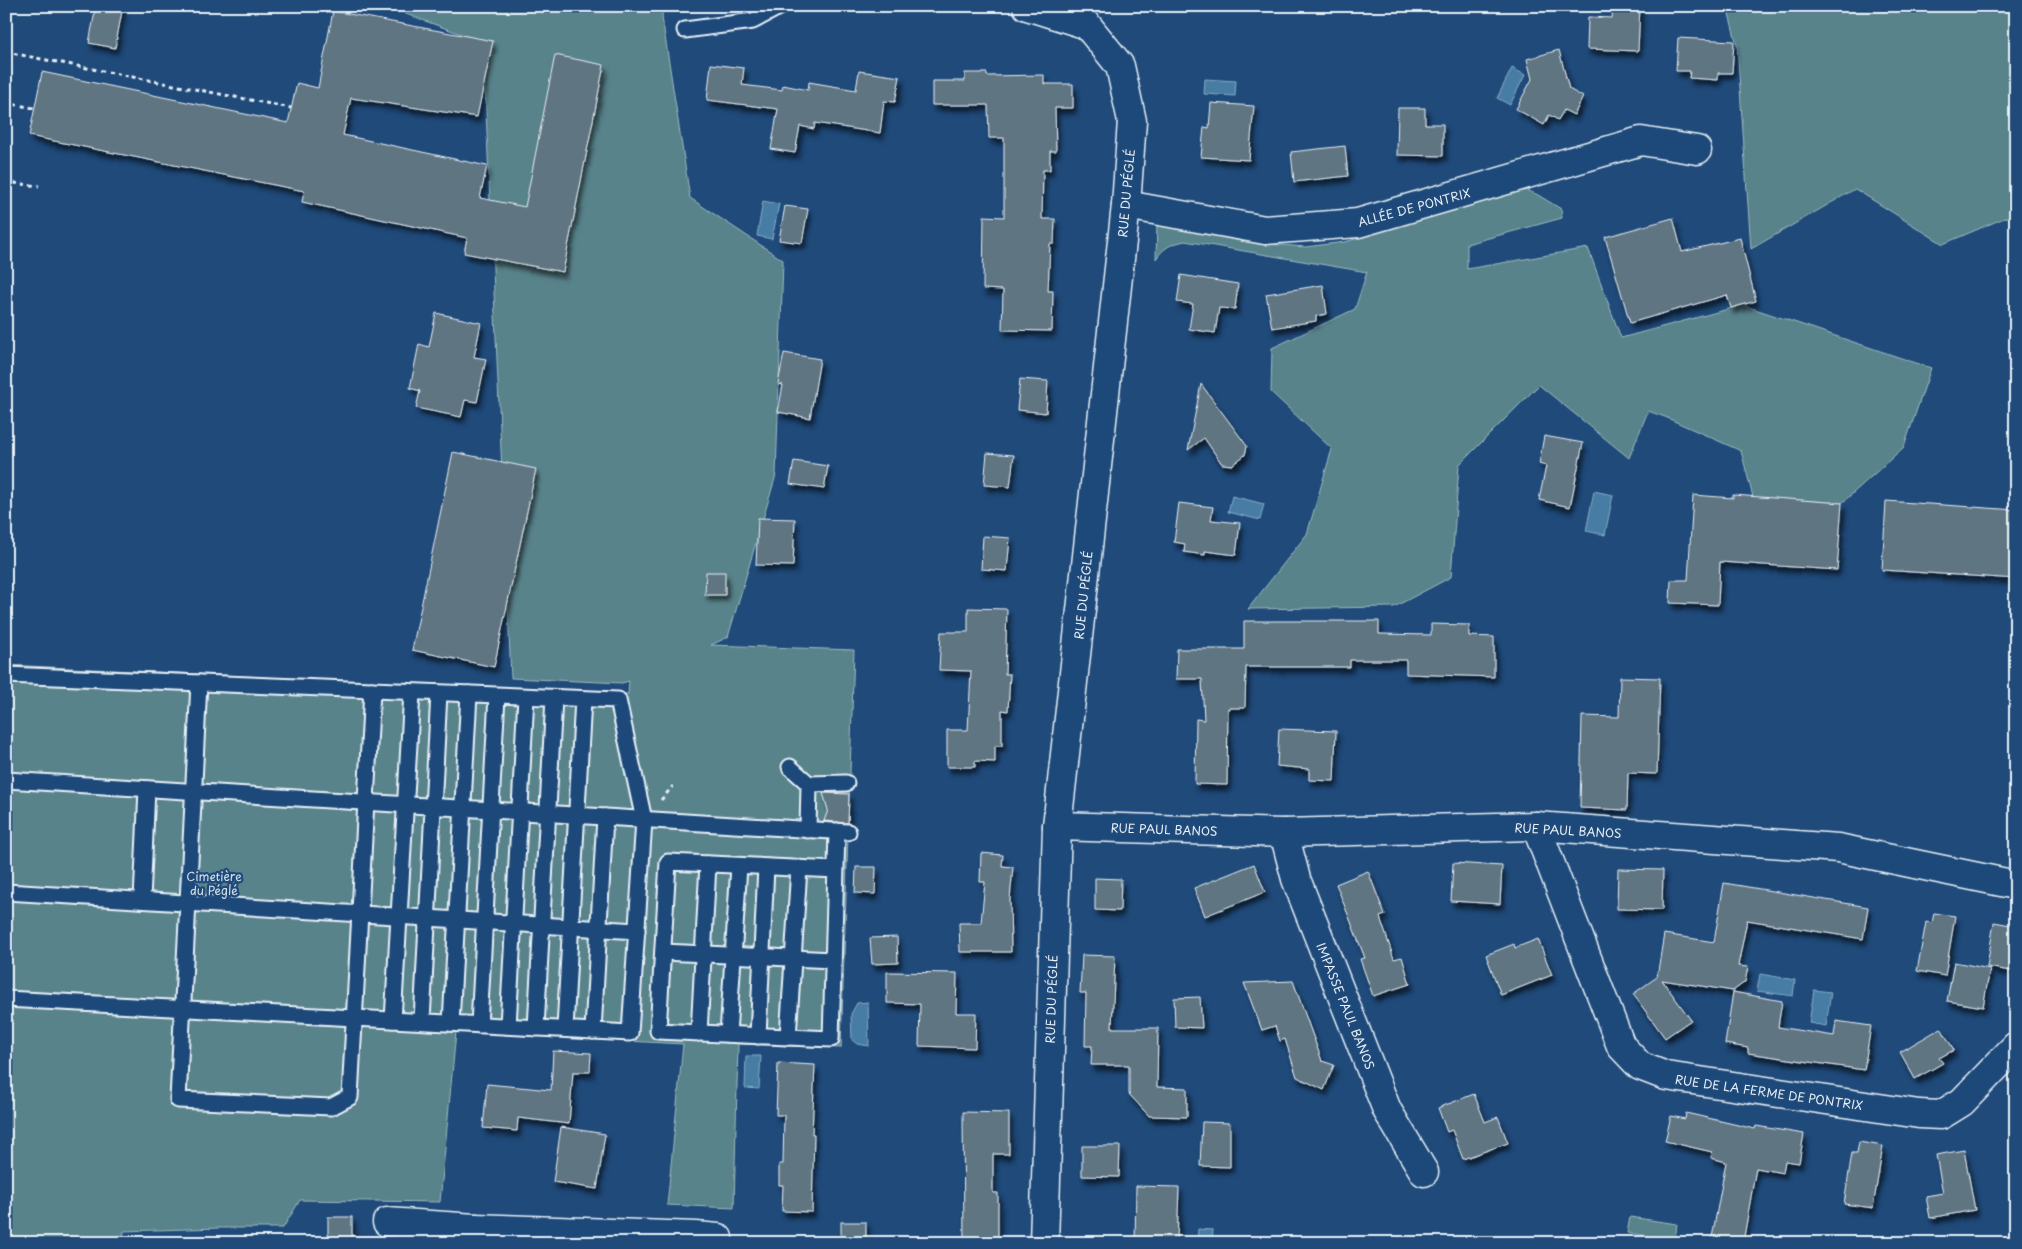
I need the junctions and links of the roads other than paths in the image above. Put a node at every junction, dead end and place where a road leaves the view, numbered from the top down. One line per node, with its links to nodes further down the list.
1 (781, 6): 3 (lane)
2 (1027, 6): 5 (street, RUE DU PÉGLÉ)
3 (685, 30)
4 (1697, 150): 5 (street, ALLÉE DE PONTRIX)
5 (1126, 205): 32 (street, RUE DU PÉGLÉ)
6 (6, 675): 7 (lane)
7 (199, 683): 8 (lane); 21 (lane)
8 (372, 690): 9 (lane); 22 (lane)
9 (412, 692): 10 (lane); 23 (lane)
10 (439, 693): 11 (lane); 24 (lane)
11 (469, 694): 12 (lane); 25 (lane)
12 (497, 696): 13 (lane); 26 (lane)
13 (526, 697): 14 (lane); 27 (lane)
14 (554, 698): 15 (lane); 28 (lane)
15 (583, 699): 29 (lane); 31 (lane)
16 (790, 767): 19 (lane)
17 (6, 780): 20 (lane)
18 (846, 783): 19 (lane)
19 (809, 784): 34 (lane)
20 (147, 789): 21 (lane); 43 (lane)
21 (194, 792): 22 (lane); 44 (lane)
22 (366, 802): 23 (lane); 45 (lane)
23 (406, 805): 24 (lane); 46 (lane)
24 (433, 806): 25 (lane); 47 (lane)
25 (463, 808): 26 (lane); 48 (lane)
26 (491, 810): 27 (lane); 49 (lane)
27 (519, 812): 28 (lane); 50 (lane)
28 (548, 814): 29 (lane); 51 (lane)
29 (576, 815): 30 (lane); 52 (lane)
30 (605, 817): 31 (lane); 53 (lane)
31 (644, 820): 34 (lane); 54 (lane)
32 (1057, 826): 35 (street, RUE PAUL BANOS); 81 (street, RUE DU PÉGLÉ)
33 (1536, 826): 35 (street, RUE PAUL BANOS); 41 (street, RUE PAUL BANOS); 76 (street, RUE DE LA FERME DE PONTRIX)
34 (808, 830): 40 (lane)
35 (1284, 833): 77 (street, IMPASSE PAUL BANOS)
36 (708, 864): 37 (lane); 55 (lane); 56 (lane)
37 (739, 866): 38 (lane); 57 (lane)
38 (766, 867): 39 (lane); 58 (lane)
39 (798, 868): 40 (lane); 59 (lane)
40 (836, 870): 60 (lane)
41 (2016, 885)
42 (6, 892): 43 (lane)
43 (142, 900): 44 (lane)
44 (188, 903): 45 (lane); 62 (lane)
45 (359, 914): 46 (lane); 63 (lane)
46 (399, 916): 47 (lane); 64 (lane)
47 (427, 918): 48 (lane); 65 (lane)
48 (457, 920): 49 (lane); 66 (lane)
49 (485, 921): 50 (lane); 67 (lane)
50 (514, 923): 51 (lane); 68 (lane)
51 (542, 925): 52 (lane); 69 (lane)
52 (570, 927): 53 (lane); 70 (lane)
53 (599, 928): 54 (lane); 71 (lane)
54 (637, 931): 71 (lane)
55 (663, 952): 56 (lane); 72 (lane)
56 (703, 954): 57 (lane); 72 (lane)
57 (733, 955): 58 (lane); 73 (lane)
58 (761, 956): 59 (lane); 74 (lane)
59 (793, 958): 60 (lane); 75 (lane)
60 (833, 960): 75 (lane)
61 (6, 999): 62 (lane)
62 (183, 1009): 63 (lane); 63 (lane)
63 (353, 1018): 64 (lane)
64 (393, 1020): 65 (lane)
65 (422, 1022): 66 (lane)
66 (451, 1023): 67 (lane)
67 (479, 1025): 68 (lane)
68 (508, 1026): 69 (lane)
69 (536, 1028): 70 (lane)
70 (565, 1030): 71 (lane)
71 (593, 1031)
72 (699, 1033): 73 (lane)
73 (728, 1034): 74 (lane)
74 (758, 1036): 75 (lane)
75 (788, 1037)
76 (2016, 1046)
77 (1424, 1172)
78 (387, 1222): 80 (street)
79 (704, 1232): 80 (street)
80 (475, 1235)
81 (1044, 1243)

